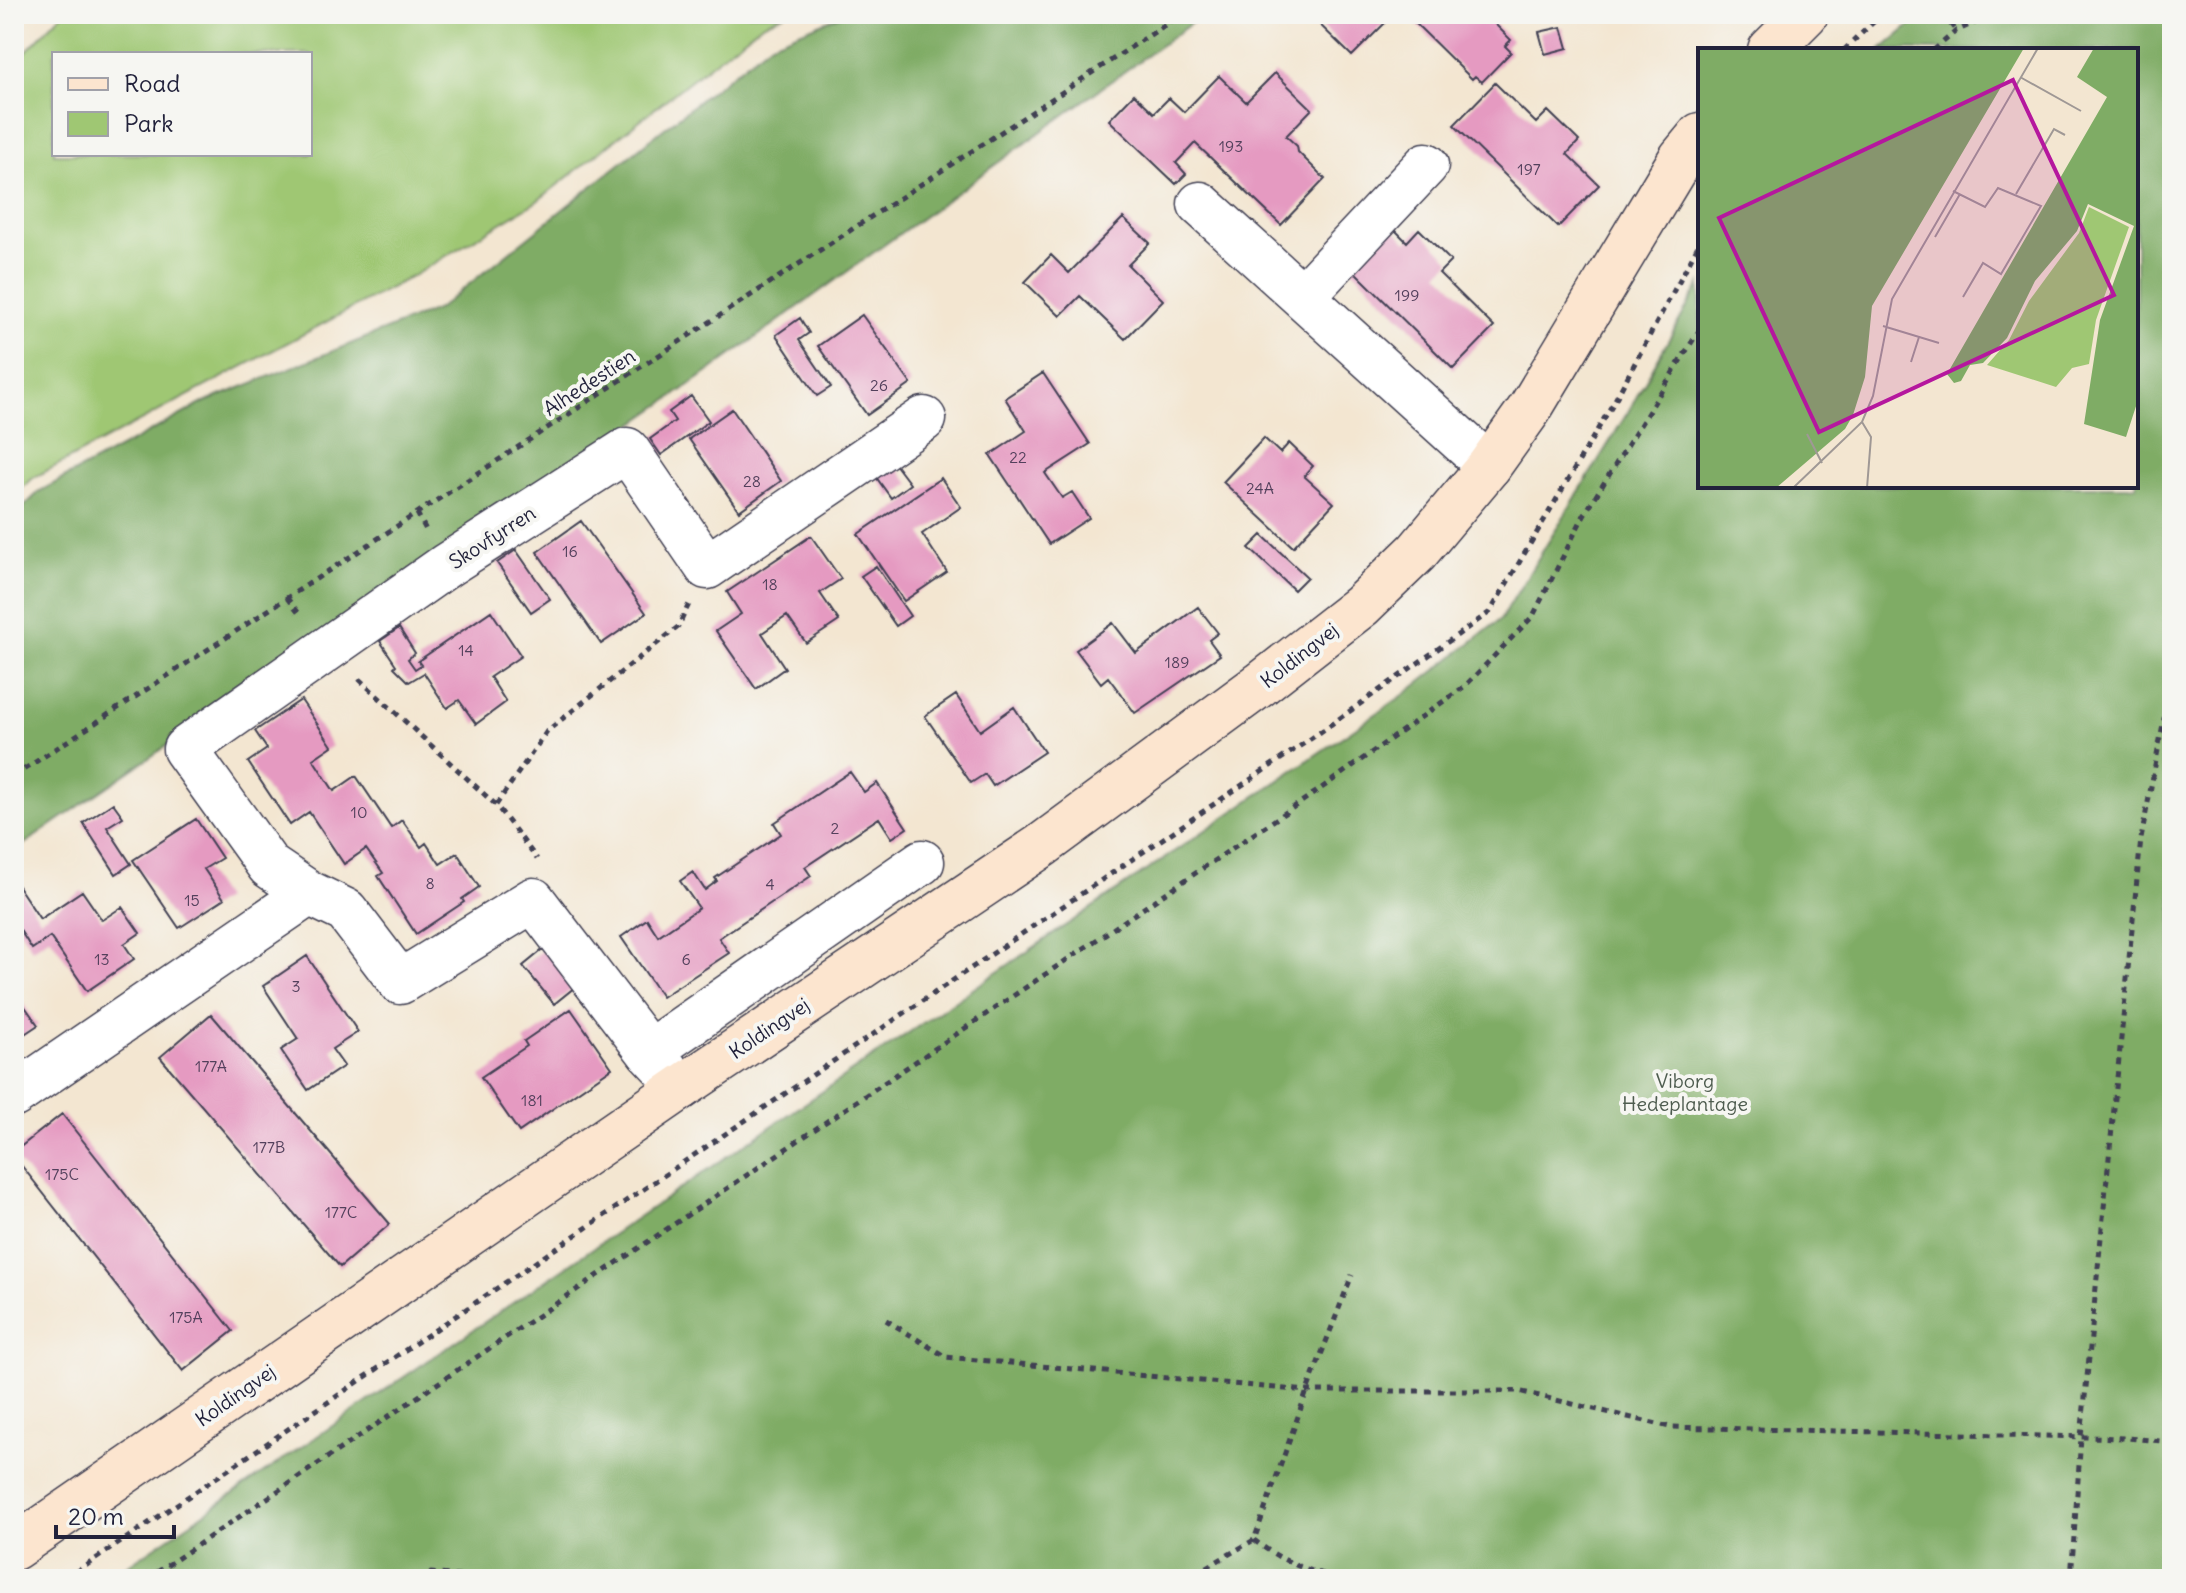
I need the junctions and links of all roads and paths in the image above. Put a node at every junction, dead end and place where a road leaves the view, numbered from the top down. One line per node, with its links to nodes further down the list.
1 (1182, 14): 20 (path, Alhedestien)
2 (1806, 14): 7 (street)
3 (1882, 14): 8 (path)
4 (1943, 14): 6 (path)
5 (1995, 14): 6 (path)
6 (1956, 31): 9 (path)
7 (1772, 48)
8 (1846, 48)
9 (1936, 48)
10 (1698, 137): 16 (street, Koldingvej)
11 (1426, 165): 13 (street)
12 (1200, 204): 13 (street)
13 (1303, 296): 16 (street)
14 (1698, 332): 35 (path)
15 (924, 419): 17 (street)
16 (1489, 466): 26 (street, Koldingvej)
17 (707, 567): 18 (street, Skovfyrren); 21 (path)
18 (326, 649): 21 (path); 23 (street, Skovfyrren)
19 (2172, 677): 31 (path)
20 (14, 776)
21 (496, 805): 24 (path)
22 (922, 862): 25 (street)
23 (309, 893): 24 (street, Skovfyrren); 27 (street)
24 (533, 900): 25 (street)
25 (649, 1052): 26 (street)
26 (682, 1087): 34 (street, Koldingvej)
27 (14, 1095)
28 (1352, 1275): 30 (path)
29 (886, 1320): 30 (path)
30 (1307, 1391): 31 (path); 33 (path)
31 (2081, 1437): 32 (path); 40 (path)
32 (2172, 1442)
33 (1254, 1540): 38 (path); 39 (path)
34 (14, 1548)
35 (147, 1579)
36 (419, 1579): 37 (path)
37 (486, 1579)
38 (1186, 1579)
39 (1352, 1579)
40 (2071, 1579)

